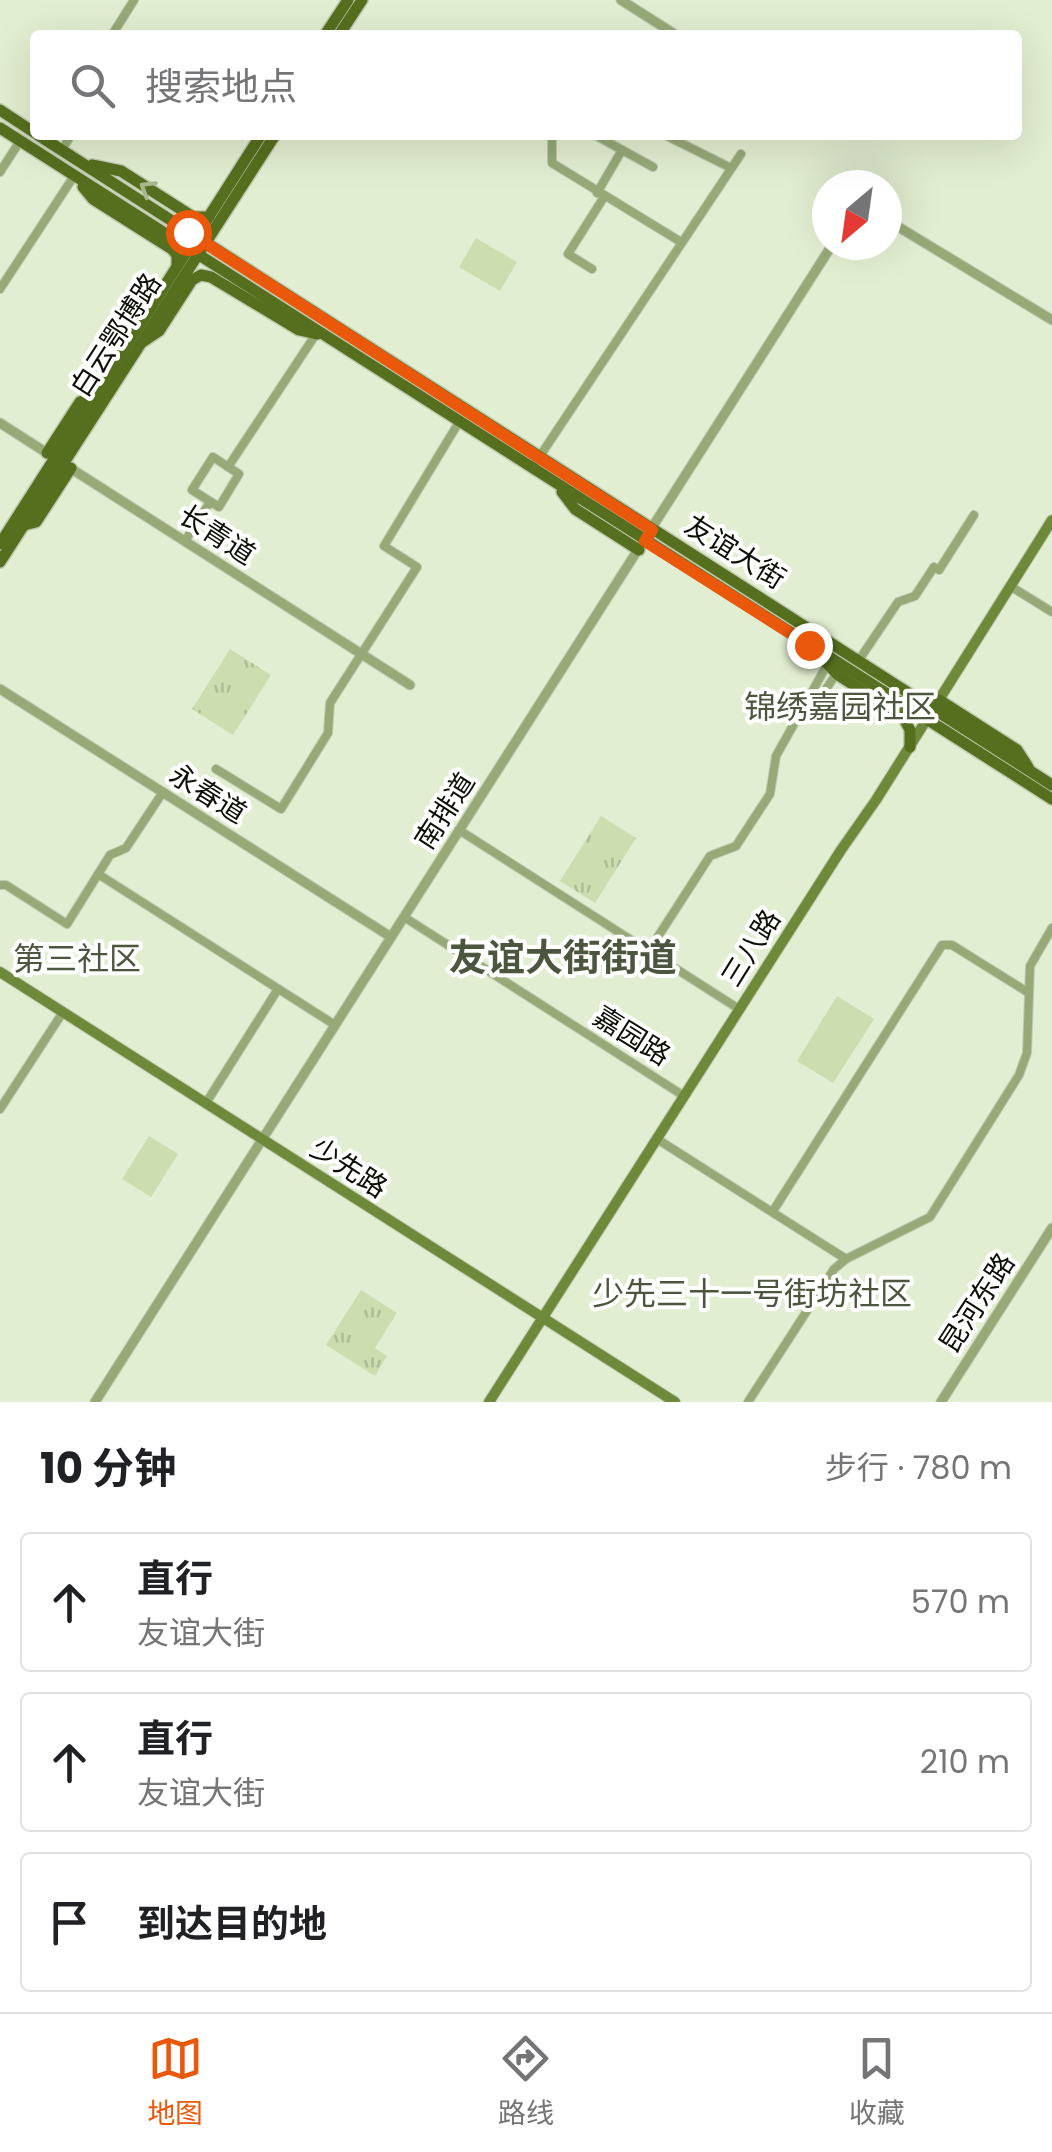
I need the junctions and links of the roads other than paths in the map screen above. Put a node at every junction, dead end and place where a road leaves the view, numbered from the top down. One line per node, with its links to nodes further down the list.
1 (134, 0): 5 (street)
2 (348, 0): 6 (main road)
3 (362, 0): 7 (main road)
4 (621, 0): 8 (street)
5 (115, 30)
6 (329, 30)
7 (342, 30)
8 (668, 30)
9 (0, 110): 11 (main road, 友谊大街)
10 (0, 128): 19 (main road, 友谊大街)
11 (30, 129)
12 (46, 140): 20 (main road, 友谊大街)
13 (69, 140): 20 (street)
14 (258, 140): 29 (main road, 白云鄂博路)
15 (271, 140): 32 (main road, 白云鄂博路)
16 (552, 140): 28 (street)
17 (604, 140): 21 (street)
18 (675, 140): 25 (street)
19 (20, 141): 26 (street); 27 (main road, 友谊大街)
20 (62, 150): 23 (main road, 友谊大街)
21 (622, 150): 24 (street); 28 (street)
22 (740, 154): 25 (street)
23 (82, 163): 29 (main road, one-way to 23); 32 (main road, 友谊大街)
24 (652, 167)
25 (731, 168): 31 (street)
26 (0, 172)
27 (74, 176): 32 (main road, 友谊大街); 34 (main road); 36 (street)
28 (601, 195): 31 (street); 35 (street)
29 (208, 217): 32 (main road, 白云鄂博路)
30 (902, 229): 37 (street)
31 (680, 242): 43 (street)
32 (197, 246): 34 (main road, 白云鄂博路); 38 (main road, 友谊大街); 39 (main road, 白云鄂博路); 43 (main road, 友谊大街)
33 (822, 260): 48 (street, 南排道)
34 (176, 269): 42 (main road, 白云鄂博路)
35 (592, 270)
36 (0, 289)
37 (1052, 320)
38 (321, 335): 39 (main road); 41 (main road, 友谊大街); 44 (street)
39 (142, 342): 42 (main road, 白云鄂博路)
40 (0, 422): 42 (street, 长青道)
41 (460, 422): 43 (main road, 友谊大街); 55 (street)
42 (59, 460): 49 (street, 长青道); 50 (main road, 白云鄂博路); 51 (main road)
43 (535, 462): 48 (main road, 友谊大街); 48 (main road, 友谊大街)
44 (228, 467): 45 (street); 45 (street)
45 (210, 502): 49 (street)
46 (974, 515): 56 (street)
47 (1052, 520): 52 (main road, 三八路)
48 (645, 540): 54 (main road, 友谊大街); 56 (main road, 友谊大街); 65 (street, 南排道)
49 (185, 541): 55 (street, 长青道)
50 (0, 544)
51 (0, 562)
52 (1010, 586): 53 (street); 60 (main road, 三八路)
53 (1052, 612)
54 (809, 645): 57 (main road); 60 (main road, 友谊大街)
55 (362, 654): 58 (street, 长青道); 62 (street)
56 (860, 660): 60 (main road, 友谊大街)
57 (832, 669): 61 (main road); 71 (street)
58 (410, 685)
59 (0, 689): 63 (street, 永春道)
60 (933, 709): 61 (main road, 三八路); 64 (main road, 友谊大街); 64 (main road, 友谊大街)
61 (910, 747): 75 (main road, 三八路)
62 (216, 769)
63 (163, 792): 66 (street); 70 (street, 永春道)
64 (1051, 792)
65 (460, 830): 68 (street, 南排道); 71 (street)
66 (98, 874): 67 (street); 73 (street)
67 (0, 885)
68 (404, 917): 70 (street, 南排道); 78 (street, 嘉园路)
69 (1052, 928): 74 (street)
70 (391, 937): 77 (street, 南排道)
71 (648, 952): 75 (street)
72 (0, 972): 76 (main road, 少先路)
73 (278, 989): 77 (street); 79 (street)
74 (1029, 993): 83 (street); 86 (street)
75 (739, 1010): 78 (main road, 三八路)
76 (63, 1012): 79 (main road, 少先路); 80 (street)
77 (335, 1025): 82 (street, 南排道)
78 (684, 1096): 81 (main road, 三八路)
79 (206, 1103): 82 (main road, 少先路)
80 (0, 1109)
81 (657, 1138): 83 (street); 87 (main road, 三八路)
82 (262, 1140): 87 (main road, 少先路); 88 (street, 南排道)
83 (774, 1211): 86 (street)
84 (1052, 1228): 85 (street, 昆河东路)
85 (1047, 1246): 92 (street, 昆河东路)
86 (846, 1259): 91 (street)
87 (543, 1318): 89 (main road, 三八路); 90 (main road, 少先路)
88 (94, 1402)
89 (490, 1402)
90 (674, 1402)
91 (748, 1402)
92 (940, 1402)

